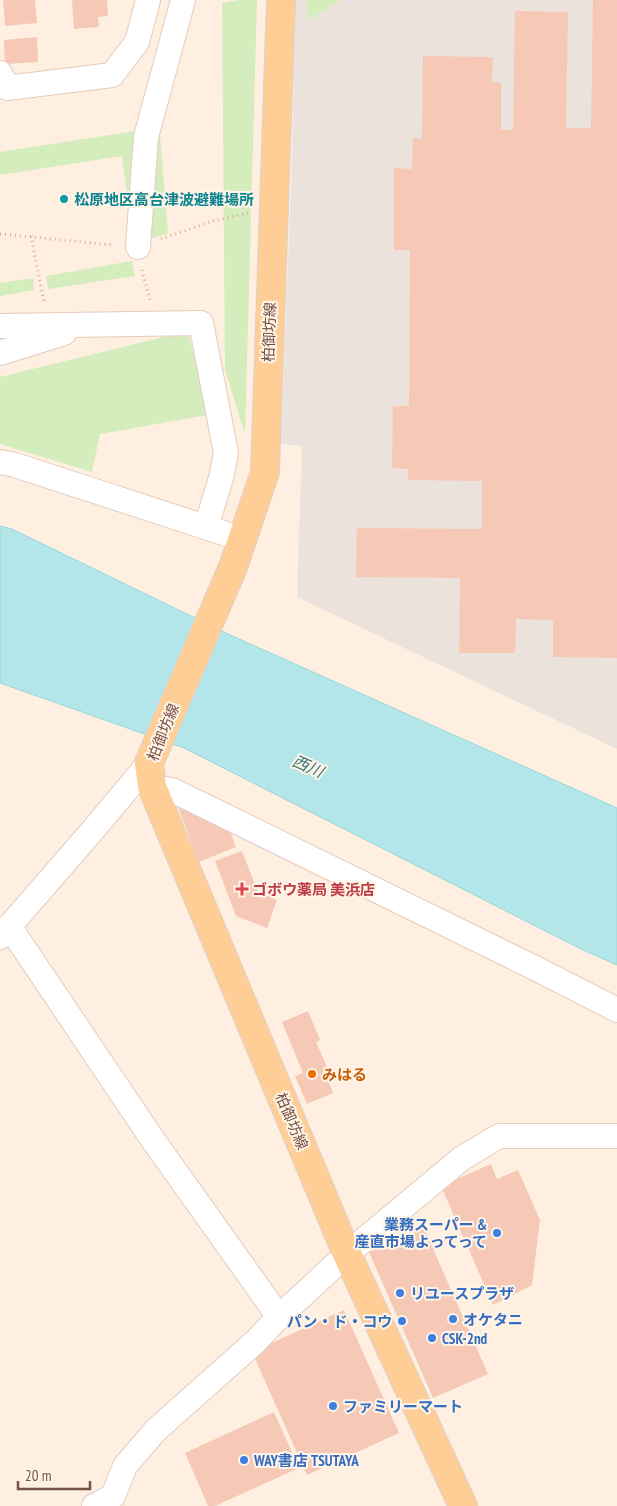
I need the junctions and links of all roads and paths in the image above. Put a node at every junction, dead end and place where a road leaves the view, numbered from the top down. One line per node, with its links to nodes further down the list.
1 (148, 0): 4 (street)
2 (183, 0): 8 (street)
3 (281, 0): 16 (main road, 柏御坊線)
4 (0, 73)
5 (257, 211): 8 (path)
6 (0, 234): 7 (path)
7 (31, 236): 8 (path); 10 (path)
8 (146, 252): 9 (path)
9 (150, 303)
10 (44, 305)
11 (90, 325): 12 (street); 13 (street); 15 (street)
12 (0, 326)
13 (0, 353)
14 (0, 462): 15 (street)
15 (206, 527): 16 (street)
16 (242, 538): 17 (main road, 柏御坊線)
17 (151, 775): 18 (street); 19 (street); 21 (main road, 柏御坊線)
18 (4, 931): 22 (street)
19 (617, 1010)
20 (617, 1136): 21 (street)
21 (347, 1254): 22 (street); 24 (main road, 柏御坊線)
22 (279, 1317): 23 (street)
23 (108, 1503)
24 (464, 1506)

